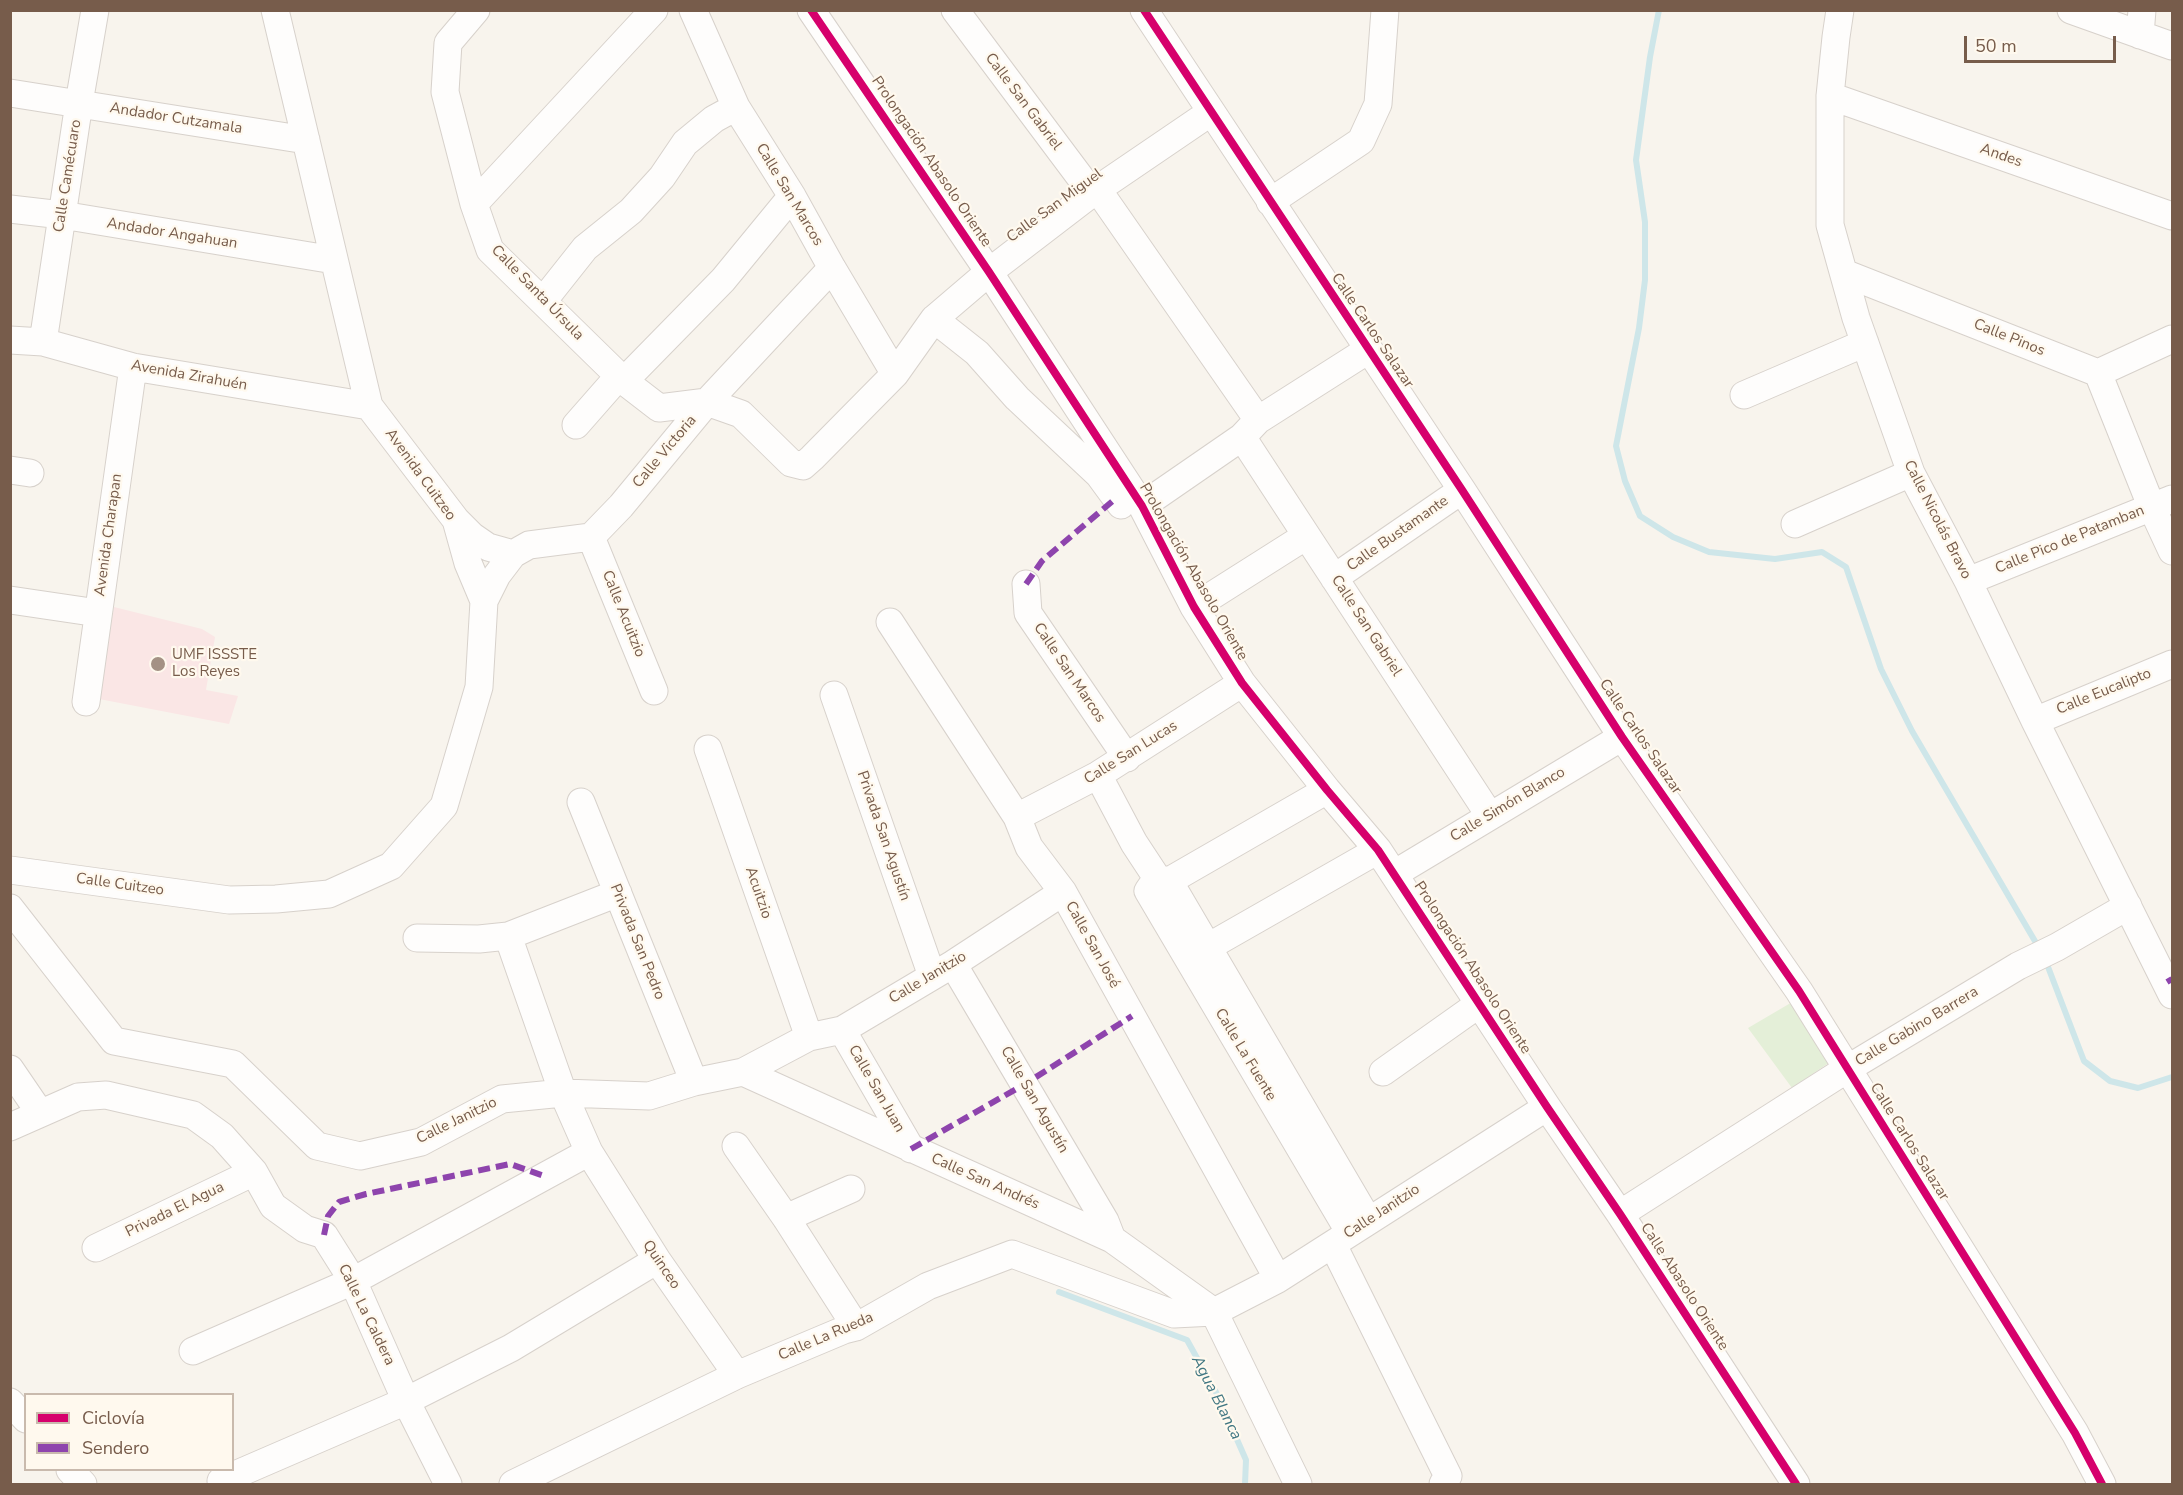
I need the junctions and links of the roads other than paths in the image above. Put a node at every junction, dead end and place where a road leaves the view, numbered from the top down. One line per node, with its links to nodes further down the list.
1 (95, 10): 16 (street, Calle Camécuaro)
2 (275, 10): 19 (street, Avenida Cuitzeo)
3 (476, 10): 23 (street, Calle Santa Úrsula)
4 (654, 10): 23 (street)
5 (693, 10): 17 (street, Calle San Marcos)
6 (811, 10): 29 (street, Prolongación Abasolo Oriente)
7 (955, 10): 20 (street, Calle San Gabriel)
8 (1144, 10): 18 (street, Calle Carlos Salazar)
9 (1384, 10): 22 (street)
10 (1840, 10): 15 (street, Calle Nicolás Bravo)
11 (2071, 10): 12 (street)
12 (2141, 23): 13 (street)
13 (2172, 46)
14 (10, 93): 16 (street, Andador Cutzamala)
15 (1830, 96): 26 (street, Andes); 30 (street, Calle Nicolás Bravo)
16 (79, 104): 19 (street, Andador Cutzamala); 25 (street, Calle Camécuaro)
17 (736, 107): 21 (street, Calle San Marcos); 31 (street)
18 (1211, 112): 20 (street, Calle San Miguel); 22 (street, Calle Carlos Salazar)
19 (306, 140): 27 (street, Avenida Cuitzeo)
20 (1095, 191): 29 (street, Calle San Miguel); 46 (street, Calle San Gabriel)
21 (792, 196): 28 (street, Calle San Marcos); 41 (street)
22 (1270, 202): 37 (street, Calle Carlos Salazar)
23 (474, 204): 31 (street, Calle Santa Úrsula)
24 (10, 209): 25 (street, Andador Angahuan)
25 (62, 215): 27 (street, Andador Angahuan); 35 (street, Calle Camécuaro)
26 (2172, 216)
27 (334, 260): 44 (street, Avenida Cuitzeo)
28 (832, 268): 40 (street, Calle San Marcos); 43 (street, Calle Victoria)
29 (989, 272): 32 (street, Calle San Miguel); 50 (street, Prolongación Abasolo Oriente)
30 (1844, 273): 36 (street, Calle Nicolás Bravo); 39 (street, Calle Pinos)
31 (543, 301): 41 (street, Calle Santa Úrsula)
32 (934, 319): 40 (street, Calle San Miguel); 58 (street)
33 (2172, 339): 39 (street)
34 (11, 340): 35 (street, Avenida Zirahuén)
35 (43, 342): 38 (street, Avenida Zirahuén)
36 (1865, 343): 42 (street); 47 (street, Calle Nicolás Bravo)
37 (1368, 350): 46 (street); 48 (street, Calle Carlos Salazar)
38 (133, 367): 44 (street, Avenida Zirahuén); 64 (street, Avenida Charapan)
39 (2098, 373): 49 (street)
40 (895, 374): 43 (street, Calle San Miguel)
41 (622, 379): 43 (street, Calle Santa Úrsula); 45 (street)
42 (1744, 395)
43 (707, 402): 54 (street, Calle Victoria)
44 (369, 406): 51 (street, Avenida Cuitzeo)
45 (576, 425)
46 (1250, 428): 50 (street); 53 (street, Calle San Gabriel)
47 (1911, 473): 52 (street); 59 (street, Calle Nicolás Bravo)
48 (1462, 490): 57 (street, Calle Bustamante); 72 (street, Calle Carlos Salazar)
49 (2162, 504): 55 (street); 59 (street, Calle Pico de Patamban)
50 (1142, 506): 58 (street, Prolongación Abasolo Oriente)
51 (456, 520): 56 (street); 62 (street, Avenida Cuitzeo)
52 (1795, 524)
53 (1306, 536): 57 (street, Calle San Gabriel); 63 (street)
54 (591, 537): 56 (street); 68 (street, Calle Acuitzio)
55 (2172, 551)
56 (513, 554): 62 (street)
57 (1334, 578): 78 (street, Calle San Gabriel)
58 (1181, 581): 63 (street, Prolongación Abasolo Oriente)
59 (1968, 581): 71 (street, Calle Nicolás Bravo)
60 (1026, 584): 74 (street, Calle San Marcos)
61 (10, 600): 64 (street)
62 (484, 601): 86 (street, Avenida Cuitzeo)
63 (1194, 607): 67 (street, Prolongación Abasolo Oriente)
64 (98, 613): 70 (street, Avenida Charapan)
65 (890, 622): 79 (street, Calle San José)
66 (2172, 664): 71 (street, Calle Eucalipto)
67 (1242, 683): 74 (street, Calle San Lucas); 76 (street, Prolongación Abasolo Oriente)
68 (654, 691)
69 (834, 695): 92 (street, Privada San Agustín)
70 (87, 702)
71 (2035, 721): 87 (street, Calle Nicolás Bravo)
72 (1622, 737): 78 (street, Calle Simón Blanco); 99 (street, Calle Carlos Salazar)
73 (708, 749): 96 (street, Acuitzio)
74 (1127, 758): 75 (street, Calle San Lucas)
75 (1098, 775): 79 (street, Calle San Lucas); 83 (street, Calle La Fuente)
76 (1327, 790): 80 (street, Prolongación Abasolo Oriente); 83 (street)
77 (581, 802): 85 (street, Privada San Pedro)
78 (1490, 816): 82 (street, Calle Simón Blanco)
79 (1017, 817): 84 (street, Calle San José)
80 (1378, 850): 82 (street, Prolongación Abasolo Oriente); 91 (street)
81 (10, 870): 86 (street, Calle Cuitzeo)
82 (1394, 874): 94 (street, Prolongación Abasolo Oriente)
83 (1163, 880): 91 (street, Calle La Fuente); 97 (street, Calle La Fuente)
84 (1063, 892): 92 (street, Calle Janitzio); 118 (street, Calle San José)
85 (618, 893): 89 (street); 102 (street, Privada San Pedro)
86 (229, 900)
87 (2128, 906): 93 (street, Calle Nicolás Bravo); 99 (street, Calle Gabino Barrera)
88 (10, 908): 103 (street, Calle Janitzio)
89 (508, 936): 90 (street); 103 (street, Quinceo)
90 (417, 938)
91 (1208, 947): 97 (street, Calle La Fuente)
92 (943, 970): 95 (street, Calle Janitzio); 115 (street, Calle San Agustín)
93 (2171, 985)
94 (1479, 1004): 101 (street); 104 (street, Prolongación Abasolo Oriente)
95 (842, 1030): 96 (street, Calle Janitzio); 108 (street, Calle San Juan)
96 (808, 1037): 100 (street, Calle Janitzio)
97 (1254, 1049): 114 (street, Calle La Fuente)
98 (10, 1069): 105 (street)
99 (1847, 1069): 112 (street, Calle Gabino Barrera); 135 (street, Calle Carlos Salazar)
100 (743, 1072): 102 (street, Calle Janitzio); 108 (street, Calle San Andrés)
101 (1383, 1072)
102 (694, 1082): 103 (street, Calle Janitzio)
103 (563, 1093): 109 (street, Quinceo)
104 (1546, 1107): 112 (street, Calle Abasolo Oriente); 114 (street, Calle Janitzio)
105 (40, 1113): 106 (street, Calle La Caldera); 110 (street, Calle La Caldera)
106 (10, 1127)
107 (736, 1146): 113 (street)
108 (911, 1149): 115 (street, Calle San Andrés)
109 (589, 1152): 117 (street, Quinceo); 119 (street)
110 (254, 1172): 116 (street, Privada El Agua); 119 (street, Calle La Caldera)
111 (851, 1189): 113 (street)
112 (1620, 1214): 134 (street, Calle Abasolo Oriente)
113 (786, 1218): 121 (street)
114 (1350, 1233): 118 (street, Calle Janitzio); 133 (street, Calle La Fuente)
115 (1112, 1239): 120 (street, Calle San Andrés)
116 (96, 1248)
117 (657, 1260): 123 (street, Quinceo); 124 (street)
118 (1278, 1279): 120 (street, Calle Janitzio)
119 (353, 1281): 122 (street); 124 (street, Calle La Caldera)
120 (1214, 1312): 121 (street, Calle La Rueda); 132 (street)
121 (856, 1327): 123 (street, Calle La Rueda)
122 (193, 1351)
123 (737, 1375): 131 (street, Calle La Rueda)
124 (406, 1401): 128 (street); 130 (street, Calle La Caldera)
125 (10, 1402): 126 (street)
126 (24, 1417)
127 (71, 1471): 129 (street)
128 (222, 1481)
129 (83, 1485)
130 (448, 1485)
131 (513, 1485)
132 (1298, 1485)
133 (1443, 1485)
134 (1796, 1485)
135 (2102, 1485)

